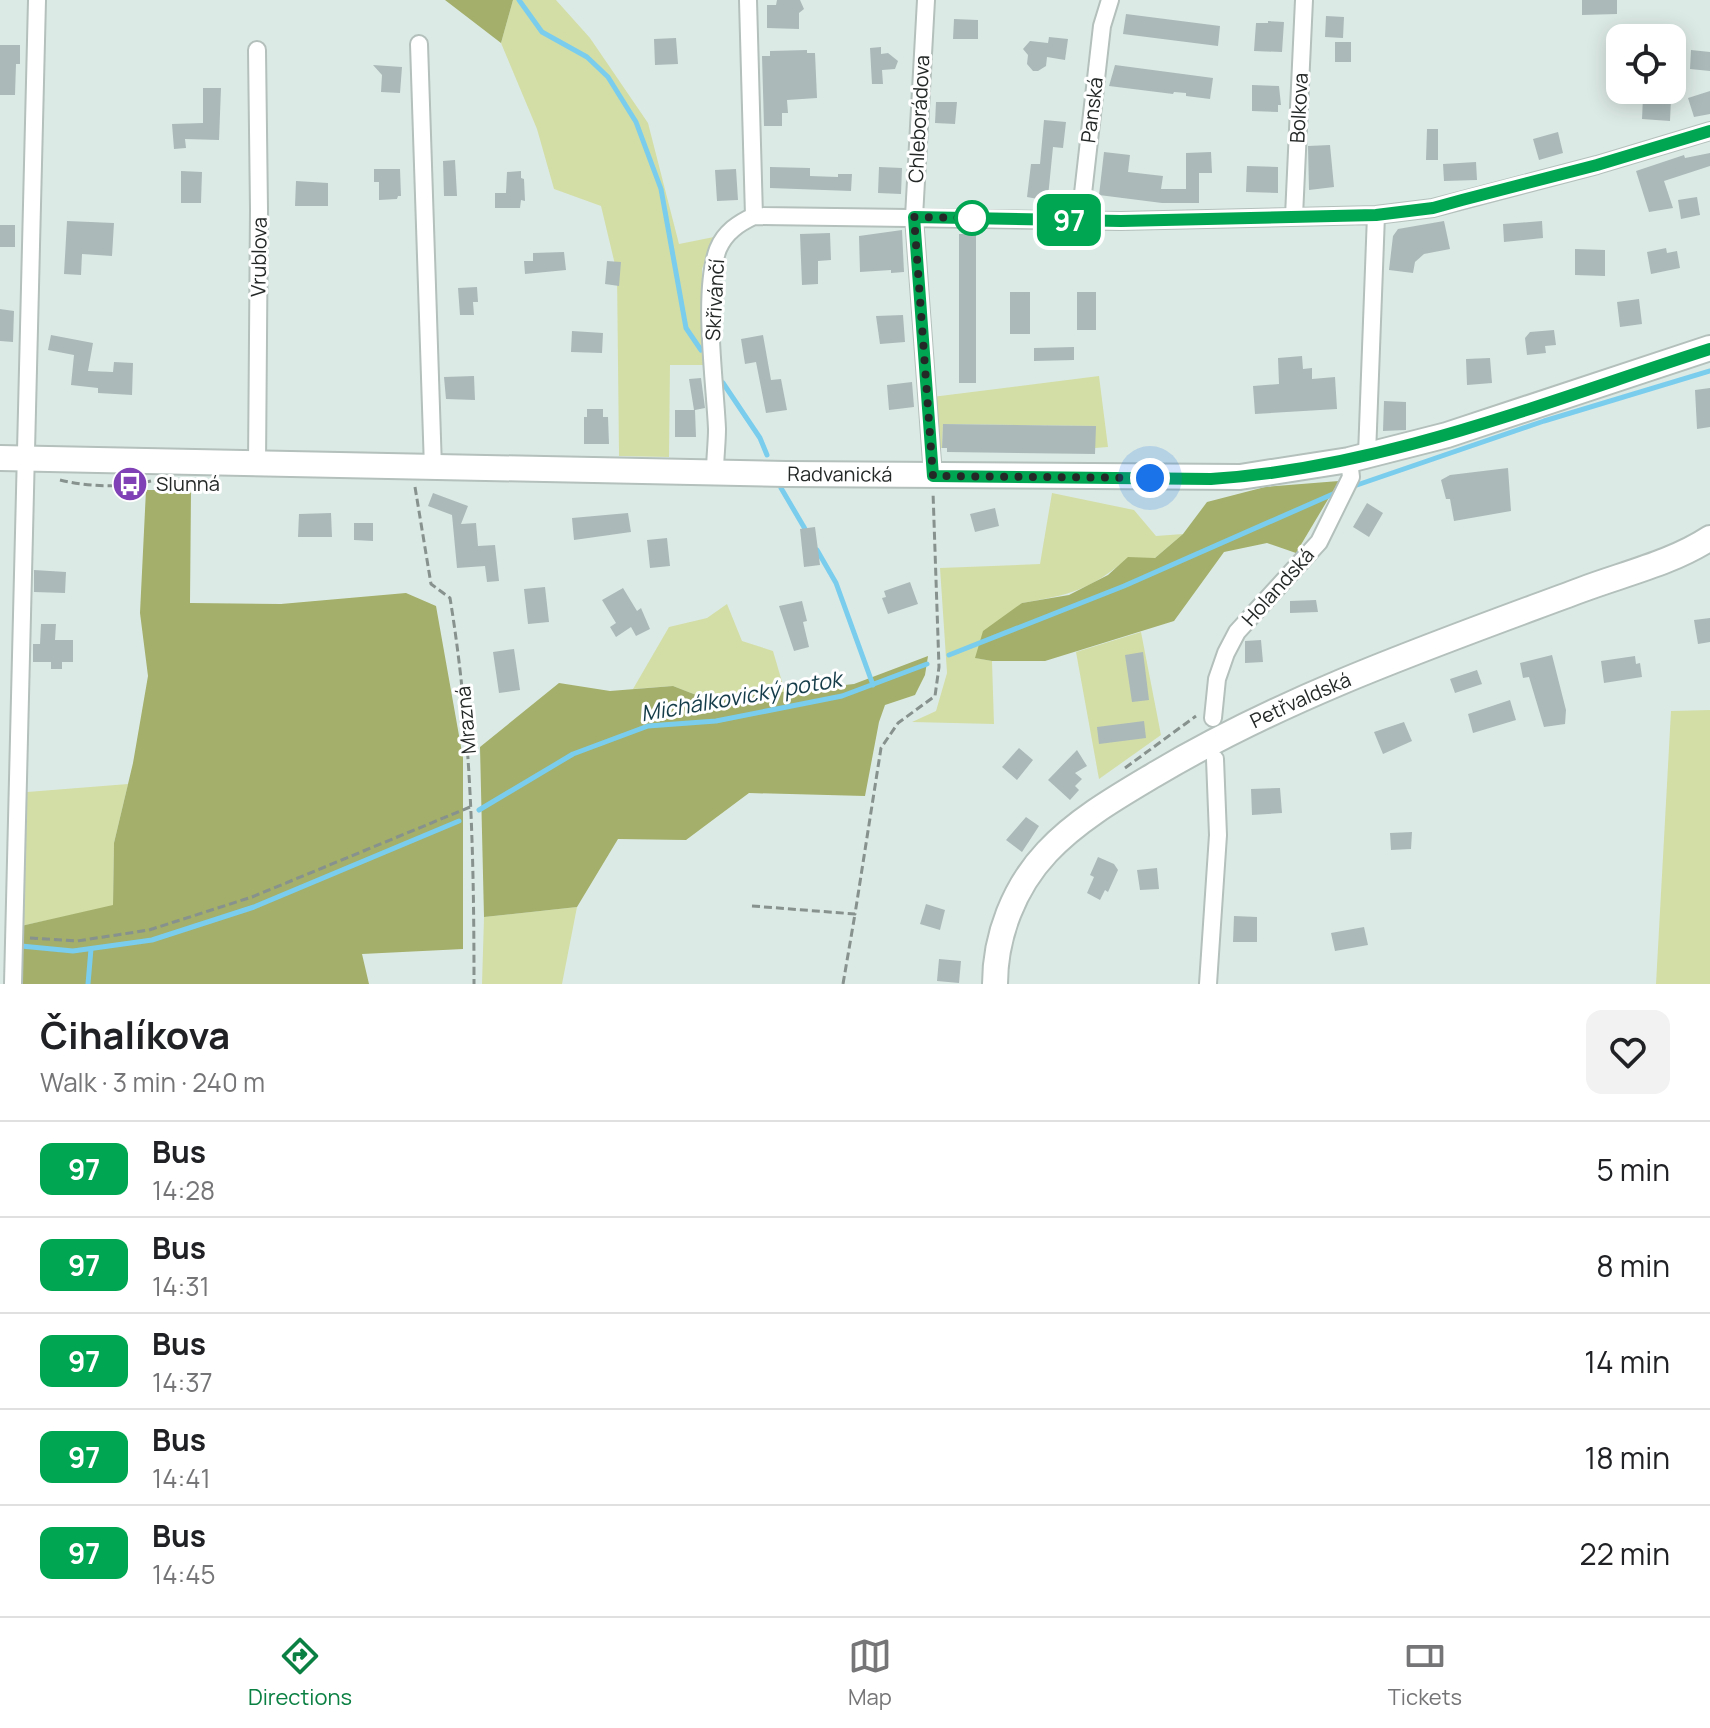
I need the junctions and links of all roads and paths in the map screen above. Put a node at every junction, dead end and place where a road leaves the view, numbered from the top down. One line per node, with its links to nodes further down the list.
1 (37, 0): 17 (street)
2 (748, 0): 10 (street)
3 (926, 0): 12 (street, Chleborádova)
4 (1110, 0): 13 (street, Panská)
5 (1304, 0): 11 (street, Bolkova)
6 (419, 44): 19 (street)
7 (257, 50): 18 (street, Vrublova)
8 (1710, 131): 9 (street)
9 (1376, 215): 11 (street); 15 (street, Holandská)
10 (754, 216): 12 (street); 20 (street, Skřivánčí)
11 (1294, 216): 13 (street)
12 (914, 217): 13 (street); 21 (street, Chleborádova)
13 (1080, 220)
14 (1710, 348): 15 (street, Radvanická)
15 (1358, 457): 21 (street, Radvanická); 23 (street, Holandská)
16 (0, 458): 17 (street, Radvanická)
17 (28, 460): 18 (street, Radvanická); 28 (street)
18 (257, 465): 19 (street, Radvanická)
19 (423, 468): 20 (street, Radvanická); 25 (path, Mrazná)
20 (715, 472): 21 (street, Radvanická)
21 (933, 476): 27 (path)
22 (1710, 538): 32 (street, Petřvaldská)
23 (1213, 718)
24 (1215, 759): 33 (street)
25 (471, 806): 28 (path); 30 (path, Mrazná)
26 (752, 906): 27 (path)
27 (855, 914): 31 (path)
28 (14, 937): 29 (street)
29 (13, 984)
30 (474, 984)
31 (843, 984)
32 (995, 984)
33 (1208, 984)

